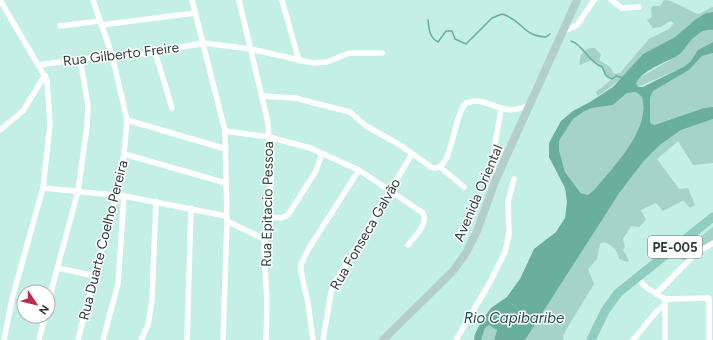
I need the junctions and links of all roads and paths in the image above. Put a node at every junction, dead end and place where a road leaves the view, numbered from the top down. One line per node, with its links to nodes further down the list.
1 (0, 0): 21 (street)
2 (93, 0): 11 (street, Rua Duarte Coelho Pereira)
3 (192, 0): 10 (street)
4 (239, 0): 15 (street, Rua Epitacio Pessoa)
5 (282, 0): 20 (street)
6 (577, 0): 13 (street, Avenida Oriental)
7 (594, 0): 13 (street)
8 (611, 0): 9 (street)
9 (639, 7)
10 (195, 13): 11 (street); 14 (street)
11 (100, 23): 12 (street); 18 (street, Rua Duarte Coelho Pereira)
12 (60, 26)
13 (562, 32): 24 (street, Avenida Oriental)
14 (204, 43): 15 (street, Rua Gilberto Freire); 16 (street, Rua Gilberto Freire); 29 (street)
15 (250, 49): 20 (street, Rua Gilberto Freire); 23 (street, Rua Epitacio Pessoa)
16 (155, 52): 18 (street, Rua Gilberto Freire); 25 (street)
17 (382, 53): 20 (street, Rua Gilberto Freire)
18 (112, 56): 19 (street, Rua Gilberto Freire); 27 (street, Rua Duarte Coelho Pereira)
19 (80, 59): 21 (street, Rua Gilberto Freire); 43 (street)
20 (299, 61)
21 (38, 64): 22 (street)
22 (45, 75): 28 (street); 40 (street)
23 (262, 96): 30 (street, Rua Epitacio Pessoa); 34 (street)
24 (530, 103): 26 (street); 38 (street, Avenida Oriental)
25 (172, 108)
26 (502, 109): 35 (street); 38 (street)
27 (127, 120): 31 (street); 33 (street, Rua Duarte Coelho Pereira)
28 (0, 130)
29 (225, 131): 30 (street); 31 (street)
30 (269, 137): 32 (street); 48 (street, Rua Epitacio Pessoa)
31 (226, 149): 39 (street)
32 (322, 153): 36 (street); 48 (street)
33 (124, 154): 39 (street); 44 (street, Rua Duarte Coelho Pereira)
34 (412, 154): 35 (street); 42 (street, Rua Fonseca Galvão)
35 (440, 167): 41 (street)
36 (359, 170): 42 (street); 69 (street)
37 (514, 178): 72 (street)
38 (496, 179): 71 (street, Avenida Oriental)
39 (226, 183): 50 (street)
40 (43, 188): 43 (street); 61 (street)
41 (464, 188)
42 (389, 190): 53 (street); 70 (street, Rua Fonseca Galvão)
43 (78, 191): 44 (street); 54 (street)
44 (116, 195): 45 (street); 55 (street, Rua Duarte Coelho Pereira)
45 (124, 196): 46 (street); 64 (street)
46 (156, 201): 47 (street); 65 (street)
47 (191, 208): 50 (street); 66 (street)
48 (268, 217): 51 (street, Rua Epitacio Pessoa)
49 (713, 217): 56 (main road, PE-005)
50 (226, 218): 51 (street); 67 (street)
51 (264, 239): 68 (street, Rua Epitacio Pessoa)
52 (713, 244): 58 (street)
53 (408, 245)
54 (58, 268): 55 (street); 57 (street)
55 (95, 276): 63 (street, Rua Duarte Coelho Pereira)
56 (636, 277): 58 (street); 73 (main road, PE-005)
57 (53, 284)
58 (656, 294): 59 (street)
59 (665, 302): 74 (street); 75 (street); 76 (street)
60 (43, 324): 62 (street)
61 (4, 340)
62 (39, 340)
63 (78, 340)
64 (103, 340)
65 (141, 340)
66 (186, 340)
67 (223, 340)
68 (266, 340)
69 (313, 340)
70 (323, 340)
71 (383, 340)
72 (456, 340)
73 (591, 340)
74 (633, 340)
75 (664, 340)
76 (710, 340)

